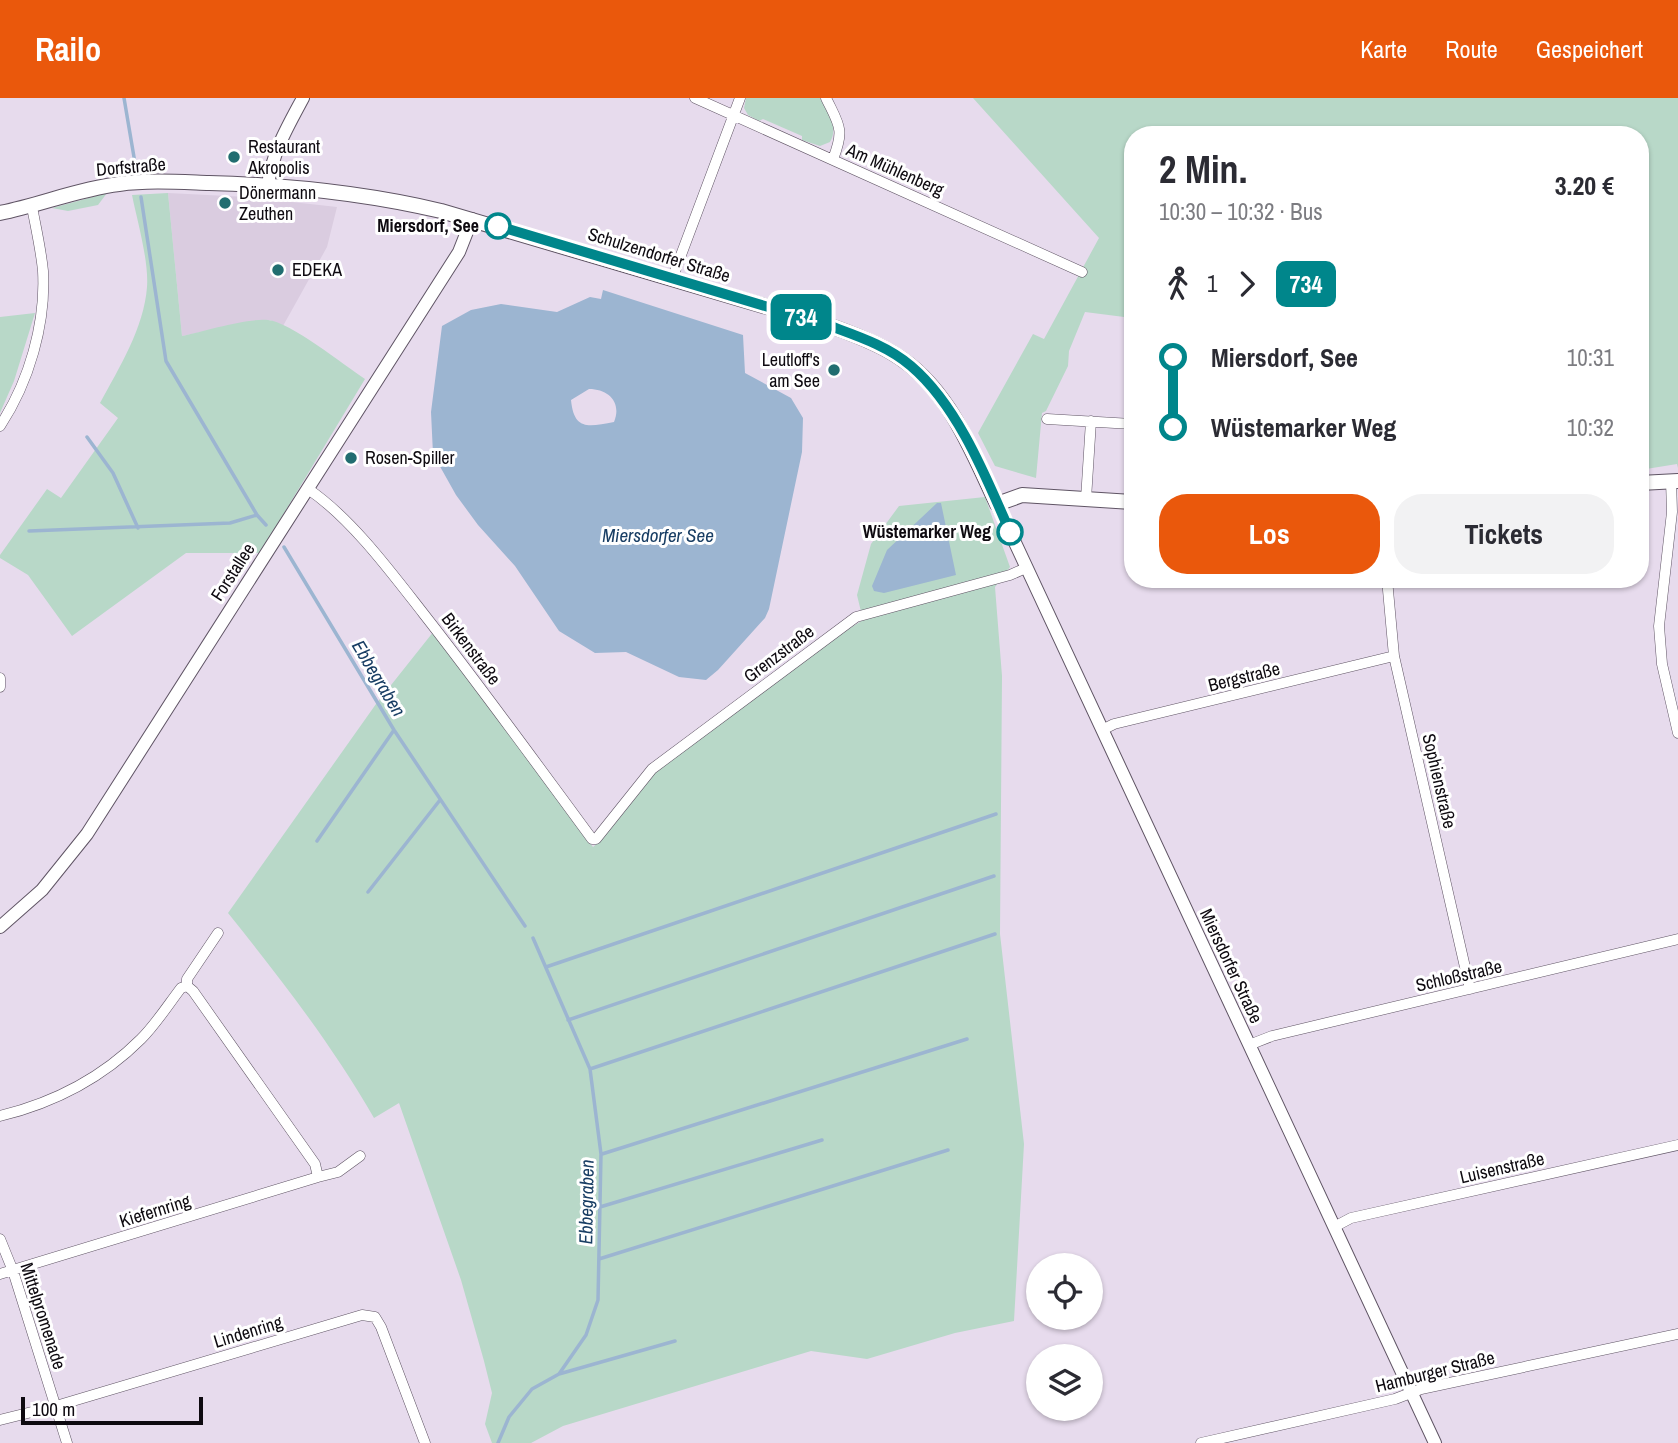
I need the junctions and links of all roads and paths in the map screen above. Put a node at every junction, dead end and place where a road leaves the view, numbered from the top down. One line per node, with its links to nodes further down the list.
1 (303, 98): 7 (street)
2 (695, 98): 5 (street, Am Mühlenberg)
3 (740, 98): 5 (street)
4 (826, 98): 6 (street)
5 (734, 115): 6 (street, Am Mühlenberg); 12 (street)
6 (833, 159): 11 (street, Am Mühlenberg)
7 (268, 185): 8 (main road, Dorfstraße); 10 (main road, Schulzendorfer Straße)
8 (32, 207): 9 (main road, Dorfstraße); 16 (street)
9 (0, 213)
10 (472, 219): 12 (main road, Schulzendorfer Straße); 19 (street, Forstallee)
11 (1082, 272)
12 (672, 279): 22 (main road, Schulzendorfer Straße)
13 (1048, 419): 14 (street)
14 (1091, 421): 15 (street); 20 (street)
15 (1124, 423)
16 (0, 426)
17 (1674, 481): 18 (main road); 29 (street)
18 (1649, 483)
19 (308, 489): 30 (street, Birkenstraße); 31 (street, Forstallee)
20 (1086, 499): 21 (main road); 22 (main road)
21 (1124, 501)
22 (997, 503): 23 (street, Miersdorfer Straße)
23 (1026, 568): 28 (street, Miersdorfer Straße); 30 (street, Grenzstraße)
24 (1388, 588): 25 (street, Sophienstraße)
25 (1394, 656): 28 (street, Bergstraße); 35 (street, Sophienstraße)
26 (0, 678): 27 (street)
27 (0, 687)
28 (1102, 730): 36 (street, Miersdorfer Straße)
29 (1678, 733)
30 (596, 839)
31 (0, 927)
32 (218, 933): 34 (street)
33 (1678, 939): 35 (street, Schloßstraße)
34 (187, 986): 37 (street); 40 (street)
35 (1470, 989): 36 (street, Schloßstraße)
36 (1249, 1045): 41 (street, Miersdorfer Straße)
37 (0, 1116)
38 (1678, 1145): 41 (street, Luisenstraße)
39 (360, 1156): 40 (street, Kiefernring)
40 (318, 1177): 43 (street, Kiefernring)
41 (1334, 1227): 46 (street, Miersdorfer Straße)
42 (0, 1239): 43 (street, Mittelpromenade)
43 (13, 1271): 44 (street, Kiefernring); 47 (street, Mittelpromenade)
44 (0, 1274)
45 (1678, 1334): 46 (street, Hamburger Straße)
46 (1411, 1393): 51 (street, Hamburger Straße); 52 (street, Miersdorfer Straße)
47 (56, 1406): 48 (street, Lindenring); 49 (street, Mittelpromenade); 50 (street, Lindenring)
48 (0, 1419)
49 (67, 1443)
50 (425, 1443)
51 (1201, 1443)
52 (1435, 1443)

